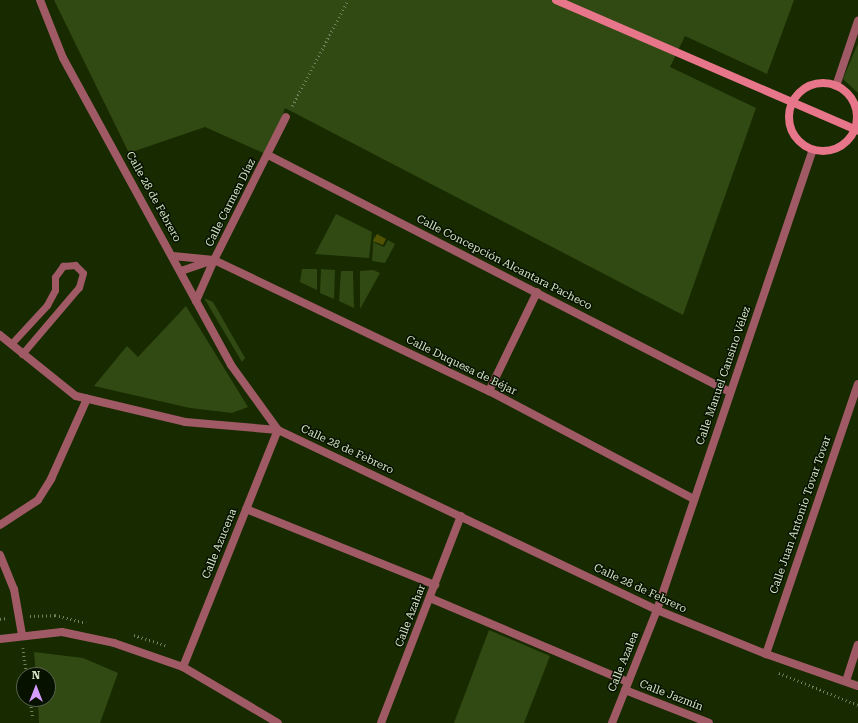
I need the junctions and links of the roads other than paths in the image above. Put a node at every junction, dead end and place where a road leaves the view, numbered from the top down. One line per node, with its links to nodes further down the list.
1 (40, 0): 10 (street, Calle 28 de Febrero)
2 (556, 0): 5 (street)
3 (858, 21): 4 (street)
4 (836, 86): 5 (street); 7 (street)
5 (792, 103): 7 (street); 8 (street)
6 (286, 117): 9 (street, Calle Carmen Díaz)
7 (857, 131): 8 (street)
8 (813, 150): 20 (street, Calle Manuel Cansino Vélez)
9 (268, 155): 11 (street, Calle Carmen Díaz); 13 (street, Calle Concepción Alcantara Pacheco)
10 (173, 256): 11 (street); 12 (street, Calle 28 de Febrero)
11 (214, 260): 12 (street); 14 (street, Calle Carmen Díaz); 19 (street, Calle Duquesa de Béjar)
12 (181, 271): 14 (street, Calle 28 de Febrero)
13 (537, 292): 19 (street); 20 (street, Calle Concepción Alcantara Pacheco)
14 (196, 301): 22 (street, Calle 28 de Febrero)
15 (0, 335): 16 (street)
16 (11, 344): 17 (street); 17 (lane)
17 (22, 354): 21 (street)
18 (858, 384): 34 (street, Calle Juan Antonio Tovar Tovar)
19 (489, 392): 23 (street, Calle Duquesa de Béjar)
20 (730, 392): 23 (street, Calle Manuel Cansino Vélez)
21 (86, 399): 22 (street); 26 (street)
22 (278, 430): 24 (street, Calle Azucena); 25 (street, Calle 28 de Febrero)
23 (694, 499): 30 (street, Calle Manuel Cansino Vélez)
24 (246, 509): 28 (street); 35 (street, Calle Azucena)
25 (461, 516): 28 (street, Calle Azahar); 30 (street, Calle 28 de Febrero)
26 (0, 525)
27 (0, 555): 31 (street)
28 (435, 585): 29 (street, Calle Azahar)
29 (430, 598): 37 (street); 42 (street, Calle Azahar)
30 (657, 610): 34 (street, Calle 28 de Febrero); 37 (street, Calle Azalea)
31 (22, 635): 32 (street); 35 (street)
32 (0, 639)
33 (858, 645): 36 (street)
34 (766, 654): 36 (street, Calle 28 de Febrero)
35 (183, 667): 41 (street)
36 (846, 681): 38 (street, Calle 28 de Febrero)
37 (628, 682): 39 (street, Calle Azalea)
38 (858, 686)
39 (625, 690): 40 (street, Calle Jazmín); 43 (street, Calle Azalea)
40 (705, 722)
41 (278, 723)
42 (381, 723)
43 (612, 723)

